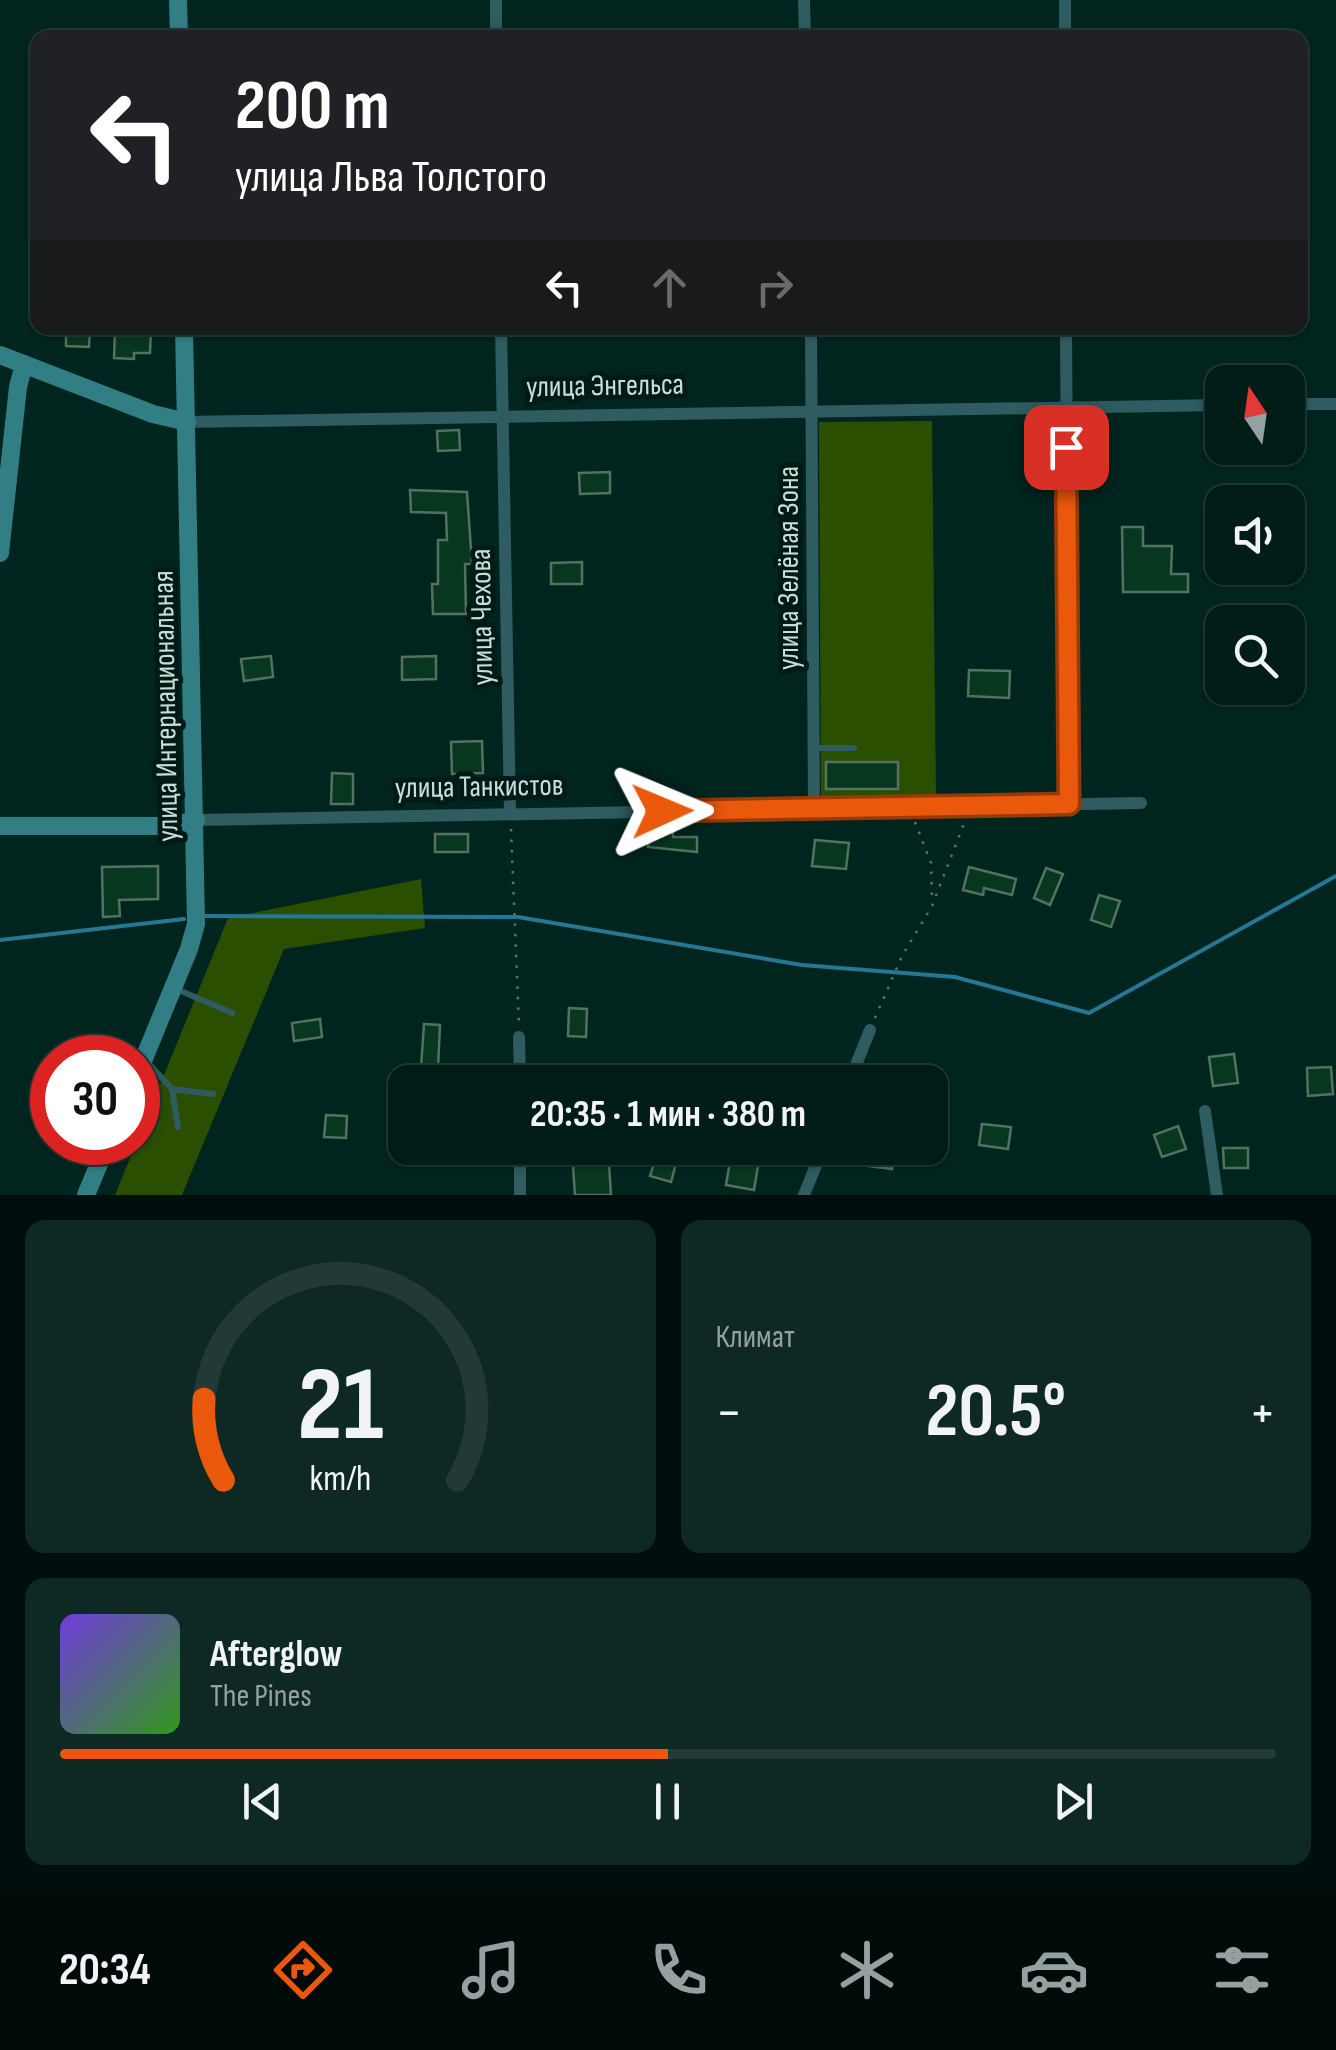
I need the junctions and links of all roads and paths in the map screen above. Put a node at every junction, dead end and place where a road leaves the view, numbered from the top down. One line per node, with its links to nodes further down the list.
1 (178, 0): 5 (main road)
2 (496, 0): 6 (street)
3 (804, 0): 7 (street)
4 (1065, 0): 8 (street)
5 (179, 30)
6 (496, 30)
7 (805, 30)
8 (1065, 30)
9 (184, 335): 21 (main road, улица Интернациональная)
10 (500, 335): 20 (street, улица Чехова)
11 (811, 335): 19 (street, улица Зелёная Зона)
12 (1066, 335): 18 (street)
13 (0, 355): 14 (main road, улица Энгельса)
14 (24, 364): 21 (main road, улица Энгельса); 22 (main road)
15 (1305, 404): 16 (street)
16 (1336, 404)
17 (1205, 405): 18 (street, улица Энгельса)
18 (1066, 408): 19 (street, улица Энгельса); 26 (street)
19 (812, 409): 20 (street, улица Энгельса); 23 (street, улица Зелёная Зона)
20 (502, 414): 21 (street, улица Энгельса); 30 (street, улица Чехова)
21 (187, 422): 31 (main road, улица Интернациональная)
22 (0, 553)
23 (814, 748): 24 (lane); 29 (street, улица Зелёная Зона)
24 (854, 748)
25 (1141, 802): 26 (street, улица Танкистов)
26 (1069, 804): 27 (street, улица Танкистов)
27 (971, 806): 28 (street, улица Танкистов); 33 (path)
28 (908, 807): 29 (street, улица Танкистов); 33 (path)
29 (814, 809): 30 (street, улица Танкистов)
30 (510, 812): 31 (street, улица Танкистов); 38 (path)
31 (196, 820): 32 (main road, улица Танкистов); 34 (main road, улица Интернациональная)
32 (0, 826)
33 (932, 906): 36 (path)
34 (173, 988): 35 (lane); 37 (main road, улица Интернациональная)
35 (232, 1013)
36 (870, 1030): 40 (street)
37 (153, 1035)
38 (519, 1037): 39 (street)
39 (520, 1065)
40 (856, 1065)
41 (160, 1080): 42 (lane)
42 (172, 1088): 43 (lane); 45 (lane)
43 (213, 1094)
44 (1205, 1111): 52 (street)
45 (178, 1128)
46 (98, 1165): 49 (main road)
47 (520, 1165): 50 (street)
48 (816, 1165): 51 (street)
49 (86, 1195)
50 (520, 1195)
51 (804, 1195)
52 (1217, 1195)

